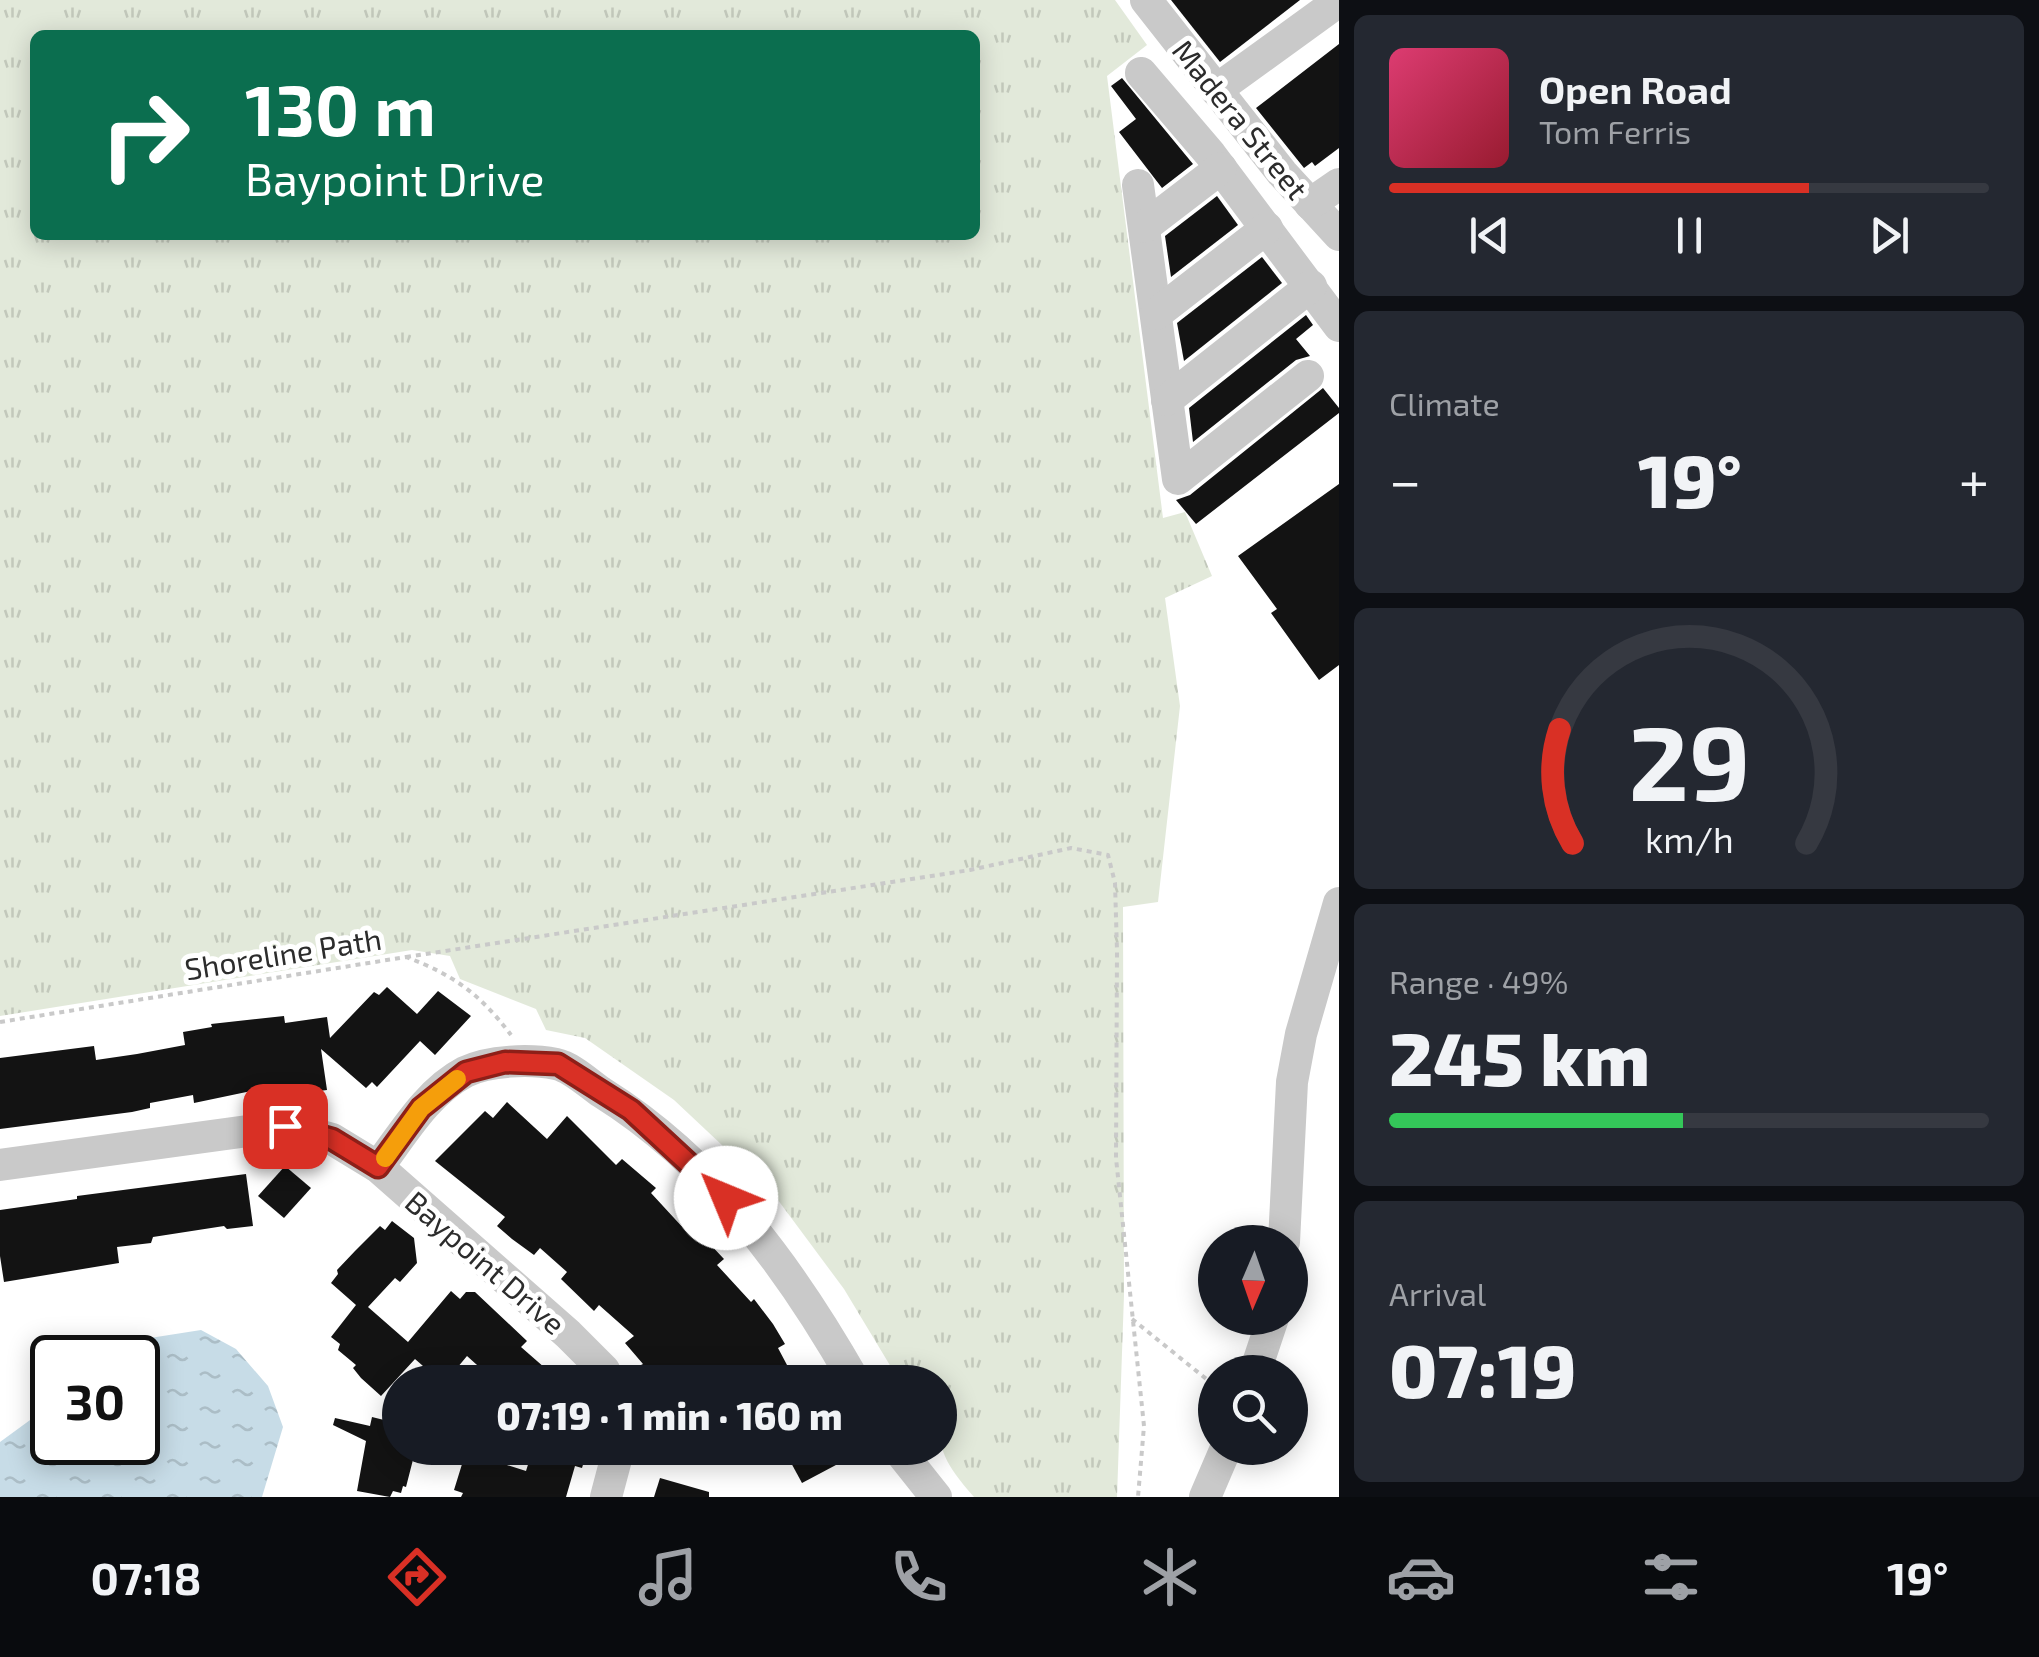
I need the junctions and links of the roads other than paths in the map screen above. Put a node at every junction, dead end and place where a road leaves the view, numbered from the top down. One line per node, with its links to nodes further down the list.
1 (1146, 0): 4 (street, Madera Street)
2 (1339, 1): 4 (street)
3 (1141, 72): 5 (street)
4 (1216, 90): 8 (street, Madera Street)
5 (1221, 168): 9 (street); 10 (street)
6 (1339, 184): 8 (street)
7 (1138, 185): 9 (street)
8 (1310, 204): 11 (street, Madera Street)
9 (1144, 227): 13 (street)
10 (1266, 228): 12 (street); 13 (street)
11 (1339, 235)
12 (1310, 286): 14 (street); 16 (street)
13 (1156, 314): 16 (street)
14 (1339, 326)
15 (1308, 376): 16 (street)
16 (1168, 400)
17 (1339, 902): 20 (street)
18 (0, 1165): 19 (street, Baypoint Drive)
19 (378, 1167): 21 (street, Baypoint Drive); 22 (street)
20 (1285, 1225)
21 (599, 1365)
22 (844, 1365)
23 (614, 1465): 26 (street)
24 (911, 1465): 27 (street)
25 (1219, 1465): 28 (street)
26 (606, 1497)
27 (936, 1497)
28 (1206, 1497)

